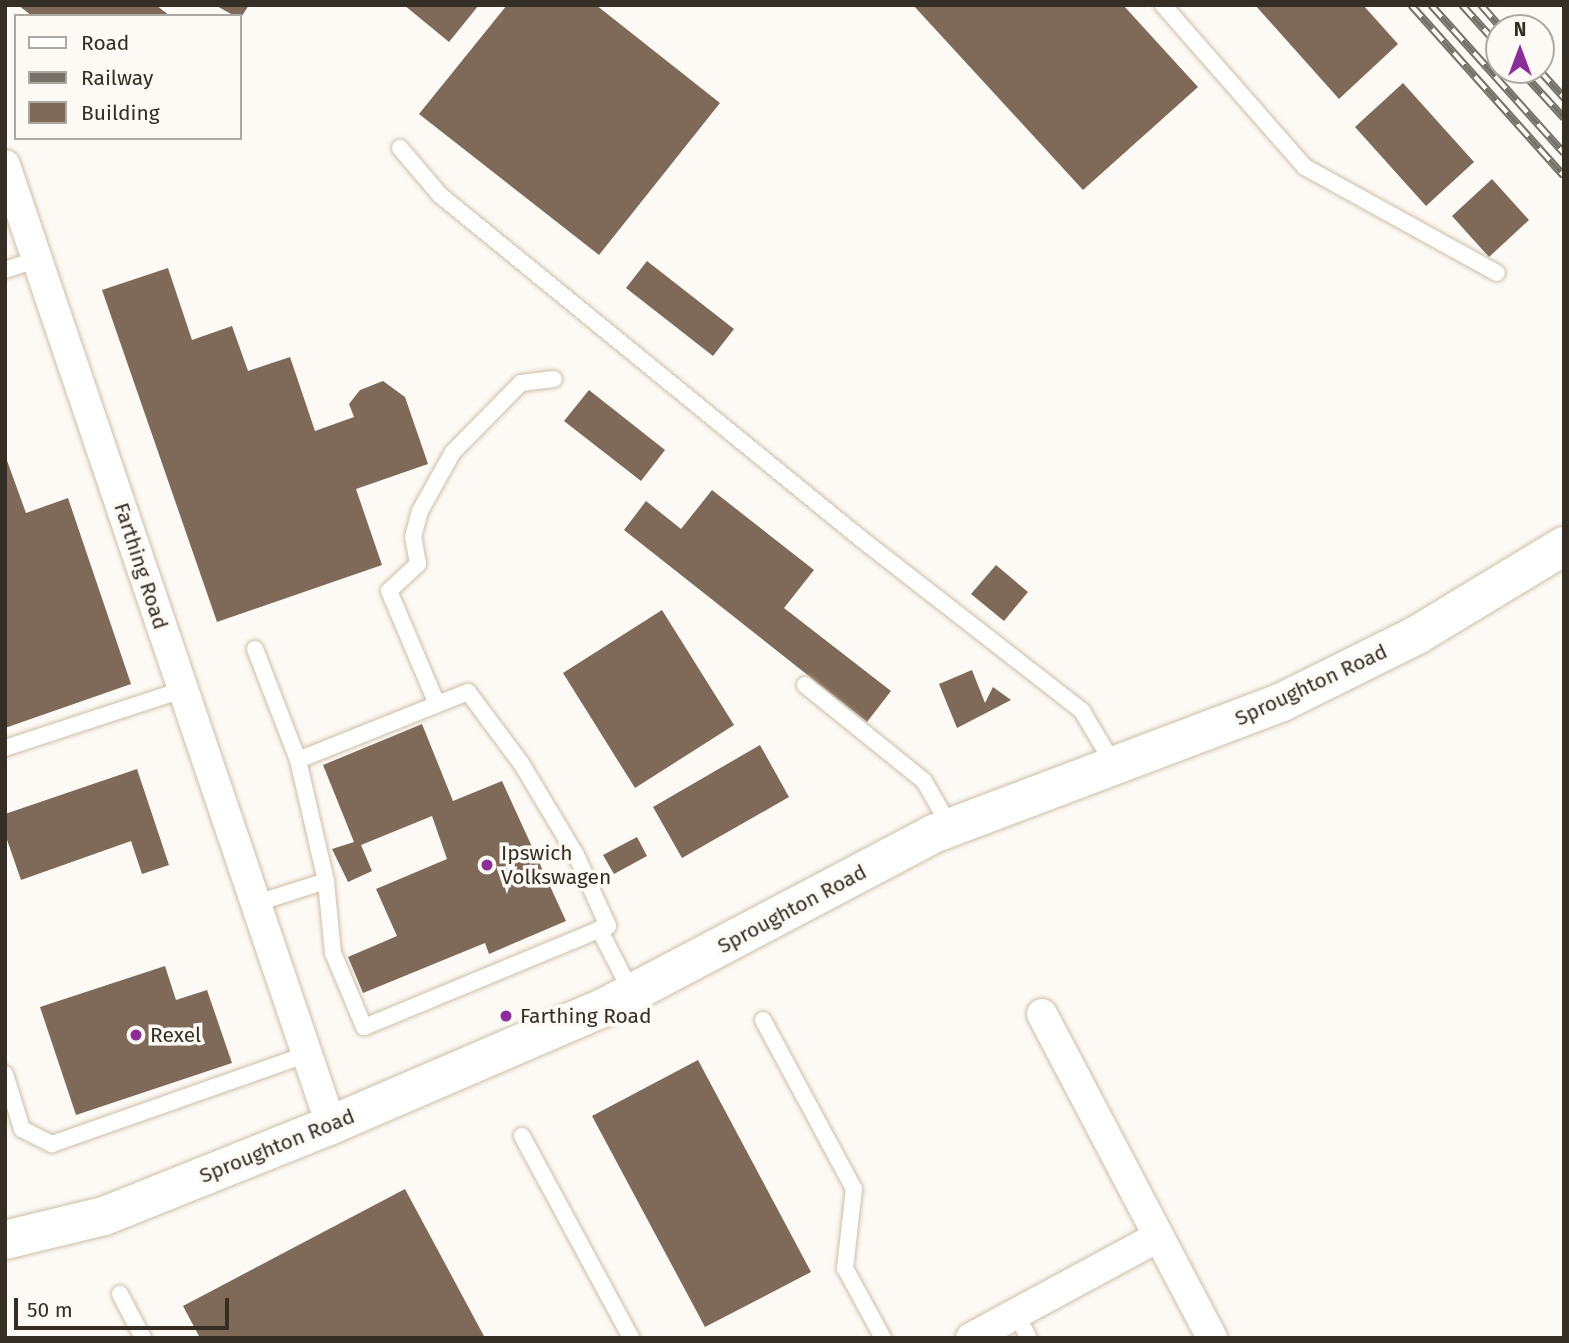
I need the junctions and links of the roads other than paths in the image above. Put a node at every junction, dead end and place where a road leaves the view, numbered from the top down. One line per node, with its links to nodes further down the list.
1 (1163, 5): 7 (lane)
2 (400, 148): 16 (lane)
3 (5, 165): 4 (street, Farthing Road)
4 (15, 223): 5 (street, Farthing Road)
5 (38, 259): 6 (lane); 12 (street, Farthing Road)
6 (5, 270)
7 (1497, 273)
8 (554, 379): 13 (lane)
9 (1564, 546): 16 (street, Sproughton Road)
10 (255, 649): 15 (lane)
11 (805, 685): 17 (lane)
12 (182, 690): 14 (lane); 19 (street, Farthing Road)
13 (437, 704): 15 (lane); 20 (lane)
14 (5, 748)
15 (298, 760): 18 (lane)
16 (1115, 767): 17 (street, Sproughton Road)
17 (951, 828): 21 (street, Sproughton Road)
18 (326, 881): 19 (lane); 20 (lane)
19 (257, 903): 24 (street, Farthing Road)
20 (599, 929): 21 (lane)
21 (632, 993): 26 (street, Sproughton Road)
22 (1042, 1014): 28 (street)
23 (763, 1020): 34 (lane)
24 (305, 1055): 25 (lane); 26 (street, Farthing Road)
25 (5, 1074)
26 (331, 1125): 29 (street, Sproughton Road)
27 (522, 1136): 33 (lane)
28 (1158, 1237): 31 (street); 36 (street)
29 (5, 1240)
30 (120, 1294): 32 (lane)
31 (1022, 1326): 35 (street)
32 (143, 1338)
33 (631, 1338)
34 (883, 1338)
35 (971, 1338)
36 (1212, 1338)

